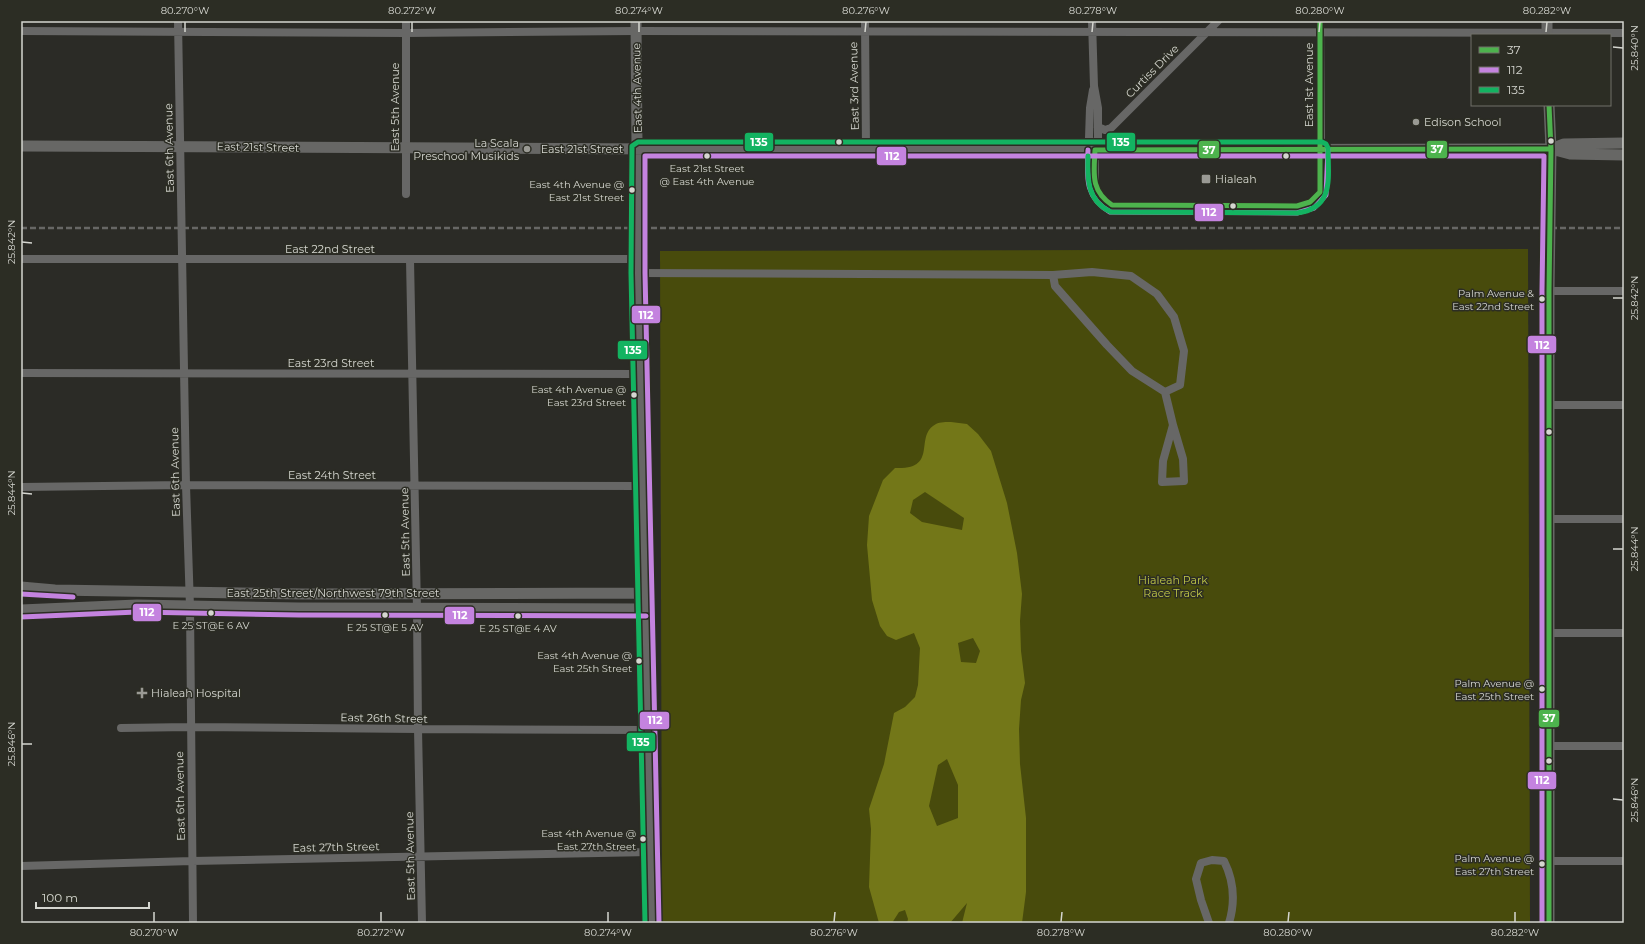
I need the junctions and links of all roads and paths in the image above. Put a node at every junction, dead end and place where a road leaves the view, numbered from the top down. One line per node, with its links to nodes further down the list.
1 (178, 21): 10 (street, East 6th Avenue)
2 (406, 21): 12 (street, East 5th Avenue)
3 (865, 21): 11 (street, East 3rd Avenue)
4 (1092, 21): 13 (street)
5 (1218, 21): 14 (street, Curtiss Drive)
6 (1320, 21): 15 (street, East 1st Avenue)
7 (1547, 21): 16 (main road)
8 (636, 26): 11 (street); 12 (street); 25 (main road, East 4th Avenue)
9 (21, 31): 10 (street)
10 (178, 32): 12 (street); 23 (street, East 6th Avenue)
11 (865, 32): 13 (street); 27 (street, East 3rd Avenue)
12 (406, 33): 24 (street, East 5th Avenue)
13 (1092, 33): 14 (street); 18 (street)
14 (1206, 34): 15 (street); 20 (street, Curtiss Drive)
15 (1320, 34): 16 (street); 29 (street, East 1st Avenue)
16 (1547, 34): 17 (street)
17 (1624, 34)
18 (1094, 86): 20 (street); 28 (street)
19 (1550, 106): 26 (main road)
20 (1098, 127): 28 (street)
21 (1624, 143): 26 (main road)
22 (21, 146): 23 (main road, East 21st Street)
23 (180, 146): 24 (main road, East 21st Street); 35 (street, East 6th Avenue)
24 (406, 148): 25 (main road, East 21st Street); 32 (street, East 5th Avenue)
25 (638, 149): 27 (main road, East 21st Street); 34 (main road, East 4th Avenue)
26 (1551, 149): 29 (main road, East 21st Street); 30 (main road); 39 (main road)
27 (866, 150): 28 (main road, East 21st Street)
28 (1095, 150): 29 (main road, East 21st Street); 31 (street)
29 (1320, 150)
30 (1624, 155)
31 (1095, 187)
32 (406, 194)
33 (21, 259): 35 (street, East 22nd Street)
34 (638, 259): 36 (street, East 22nd Street); 37 (main road, East 4th Avenue)
35 (182, 260): 36 (street, East 22nd Street); 42 (street, East 6th Avenue)
36 (410, 260): 43 (street, East 5th Avenue)
37 (638, 273): 38 (street); 44 (main road, East 4th Avenue)
38 (1053, 275): 45 (street); 45 (street)
39 (1549, 291): 40 (street); 46 (main road)
40 (1624, 291)
41 (21, 373): 42 (street, East 23rd Street)
42 (185, 374): 43 (street, East 23rd Street); 49 (street, East 6th Avenue)
43 (411, 374): 44 (street, East 23rd Street); 52 (street, East 5th Avenue)
44 (640, 374): 50 (main road, East 4th Avenue)
45 (1165, 392): 48 (street)
46 (1549, 405): 47 (street); 53 (main road)
47 (1624, 405)
48 (1173, 425): 48 (street)
49 (186, 485): 51 (street, East 24th Street); 52 (street, East 24th Street); 56 (street, East 6th Avenue)
50 (643, 486): 52 (street, East 24th Street); 58 (main road, East 4th Avenue)
51 (21, 487)
52 (415, 487): 57 (street, East 5th Avenue)
53 (1549, 519): 54 (street); 63 (main road)
54 (1624, 519)
55 (21, 587): 56 (main road, East 25th Street/Northwest 79th Street)
56 (190, 593): 57 (main road, East 25th Street/Northwest 79th Street); 59 (street, East 6th Avenue)
57 (417, 593): 58 (main road, East 25th Street/Northwest 79th Street); 60 (street, East 5th Avenue)
58 (645, 593): 62 (main road, East 4th Avenue)
59 (190, 607): 60 (main road, East 25th Street/Northwest 79th Street); 61 (main road, East 25th Street/Northwest 79th Street); 65 (street, East 6th Avenue)
60 (417, 609): 62 (main road, East 25th Street/Northwest 79th Street); 67 (street, East 5th Avenue)
61 (21, 610)
62 (646, 610): 68 (main road, East 4th Avenue)
63 (1550, 633): 64 (street); 69 (main road)
64 (1624, 633)
65 (190, 727): 66 (street, East 26th Street); 67 (street, East 26th Street); 73 (street, East 6th Avenue)
66 (121, 728)
67 (418, 729): 68 (street, East 26th Street); 72 (street, East 5th Avenue)
68 (648, 730): 71 (main road, East 4th Avenue)
69 (1550, 746): 70 (street); 74 (main road)
70 (1624, 746)
71 (651, 852): 72 (street, East 27th Street); 79 (main road, East 4th Avenue)
72 (421, 856): 73 (street, East 27th Street); 78 (street, East 5th Avenue)
73 (192, 861): 76 (street, East 27th Street); 77 (street, East 6th Avenue)
74 (1550, 861): 75 (street); 82 (main road)
75 (1624, 861)
76 (21, 866)
77 (193, 923)
78 (422, 923)
79 (652, 923)
80 (1209, 923): 81 (street)
81 (1229, 923)
82 (1549, 923)

